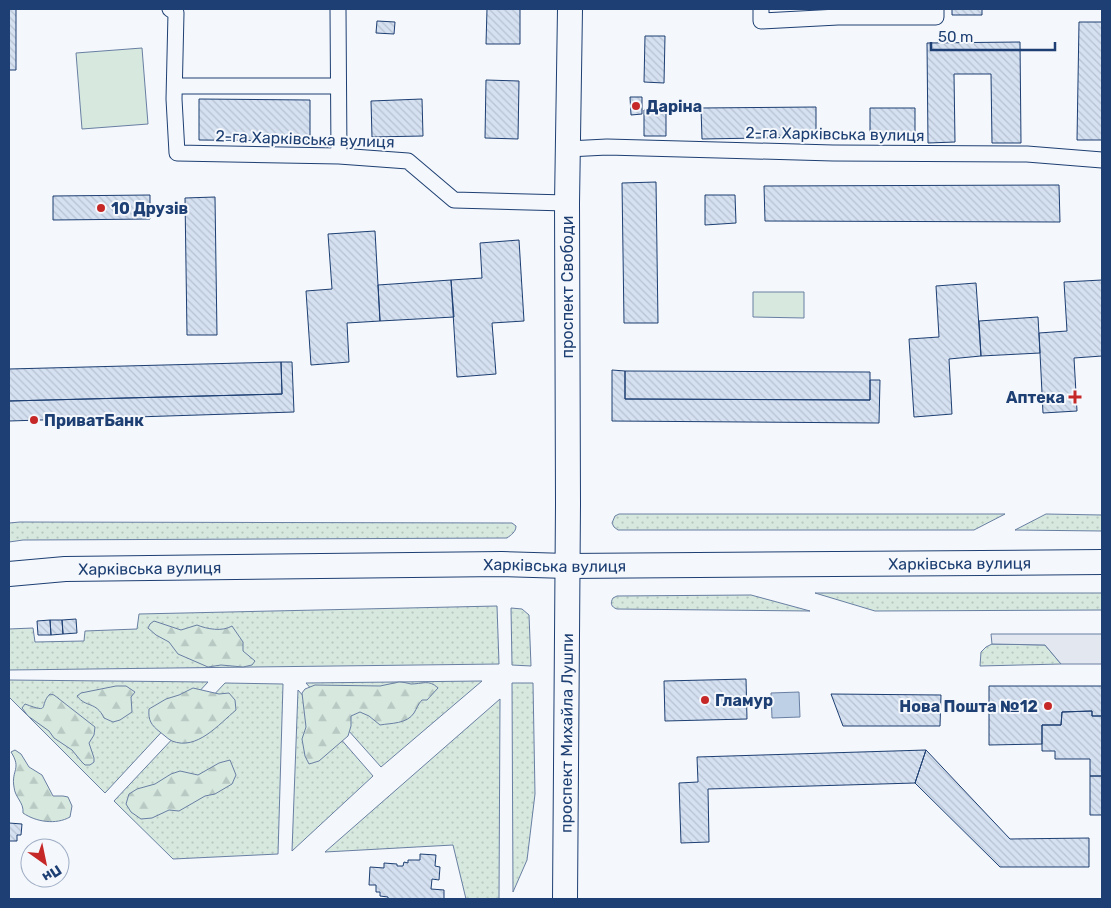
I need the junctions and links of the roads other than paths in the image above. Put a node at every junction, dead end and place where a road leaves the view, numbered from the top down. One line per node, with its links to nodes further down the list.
1 (170, 9): 6 (street)
2 (338, 9): 7 (street)
3 (570, 9): 8 (main road, проспект Свободи)
4 (936, 13): 5 (street)
5 (761, 15)
6 (175, 86): 7 (street); 9 (street, 2-га Харківська вулиця)
7 (338, 86): 9 (street)
8 (568, 149): 10 (street, 2-га Харківська вулиця); 11 (main road, проспект Свободи)
9 (339, 156): 11 (street, 2-га Харківська вулиця)
10 (1102, 160)
11 (567, 202): 13 (main road, проспект Свободи)
12 (1102, 562): 13 (main road, Харківська вулиця)
13 (567, 566): 14 (main road, Харківська вулиця); 15 (main road, проспект Михайла Лушпи)
14 (9, 574)
15 (565, 899)

